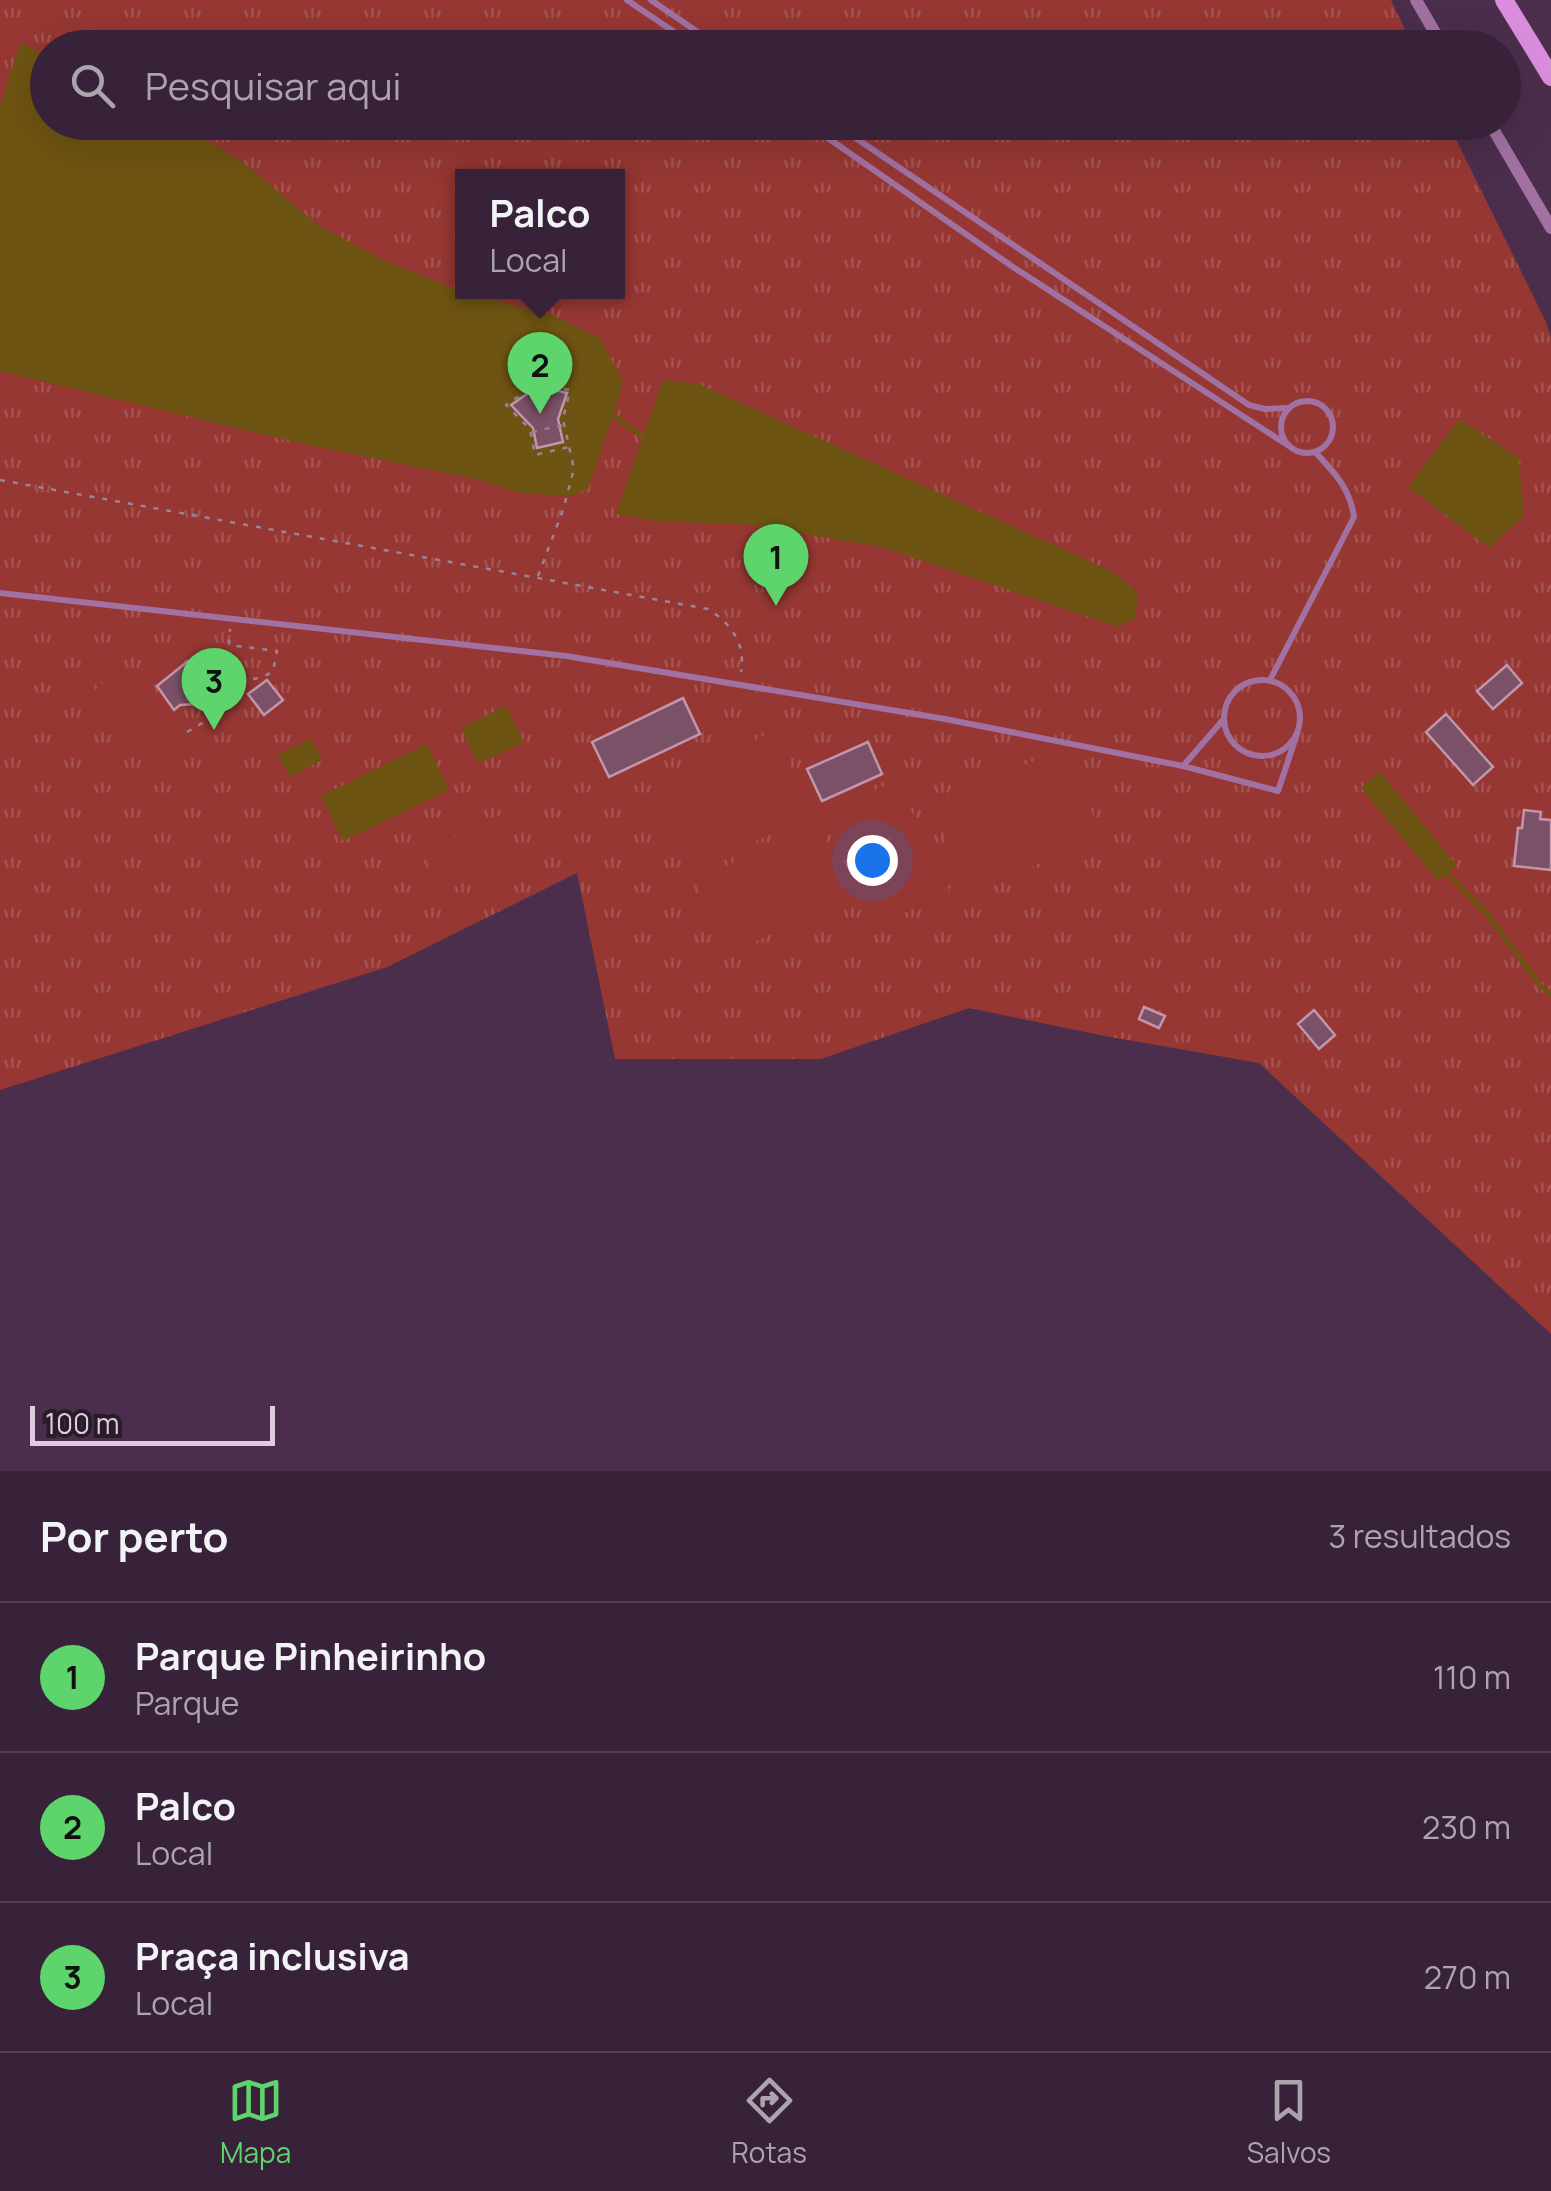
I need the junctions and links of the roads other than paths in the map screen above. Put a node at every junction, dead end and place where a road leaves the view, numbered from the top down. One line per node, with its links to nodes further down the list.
1 (627, 0): 5 (lane)
2 (650, 0): 6 (lane)
3 (1416, 0): 7 (street)
4 (1504, 0): 8 (main road)
5 (671, 30)
6 (694, 30)
7 (1434, 30)
8 (1551, 76)
9 (831, 140): 14 (lane)
10 (859, 140): 13 (lane)
11 (1500, 140): 12 (street)
12 (1551, 228)
13 (1287, 408): 14 (lane); 15 (lane)
14 (1288, 446): 15 (lane)
15 (1315, 452): 17 (lane)
16 (0, 593): 20 (lane)
17 (1270, 680): 18 (lane); 19 (lane)
18 (1223, 719): 19 (lane); 20 (lane)
19 (1298, 734): 20 (lane)
20 (1183, 766)

